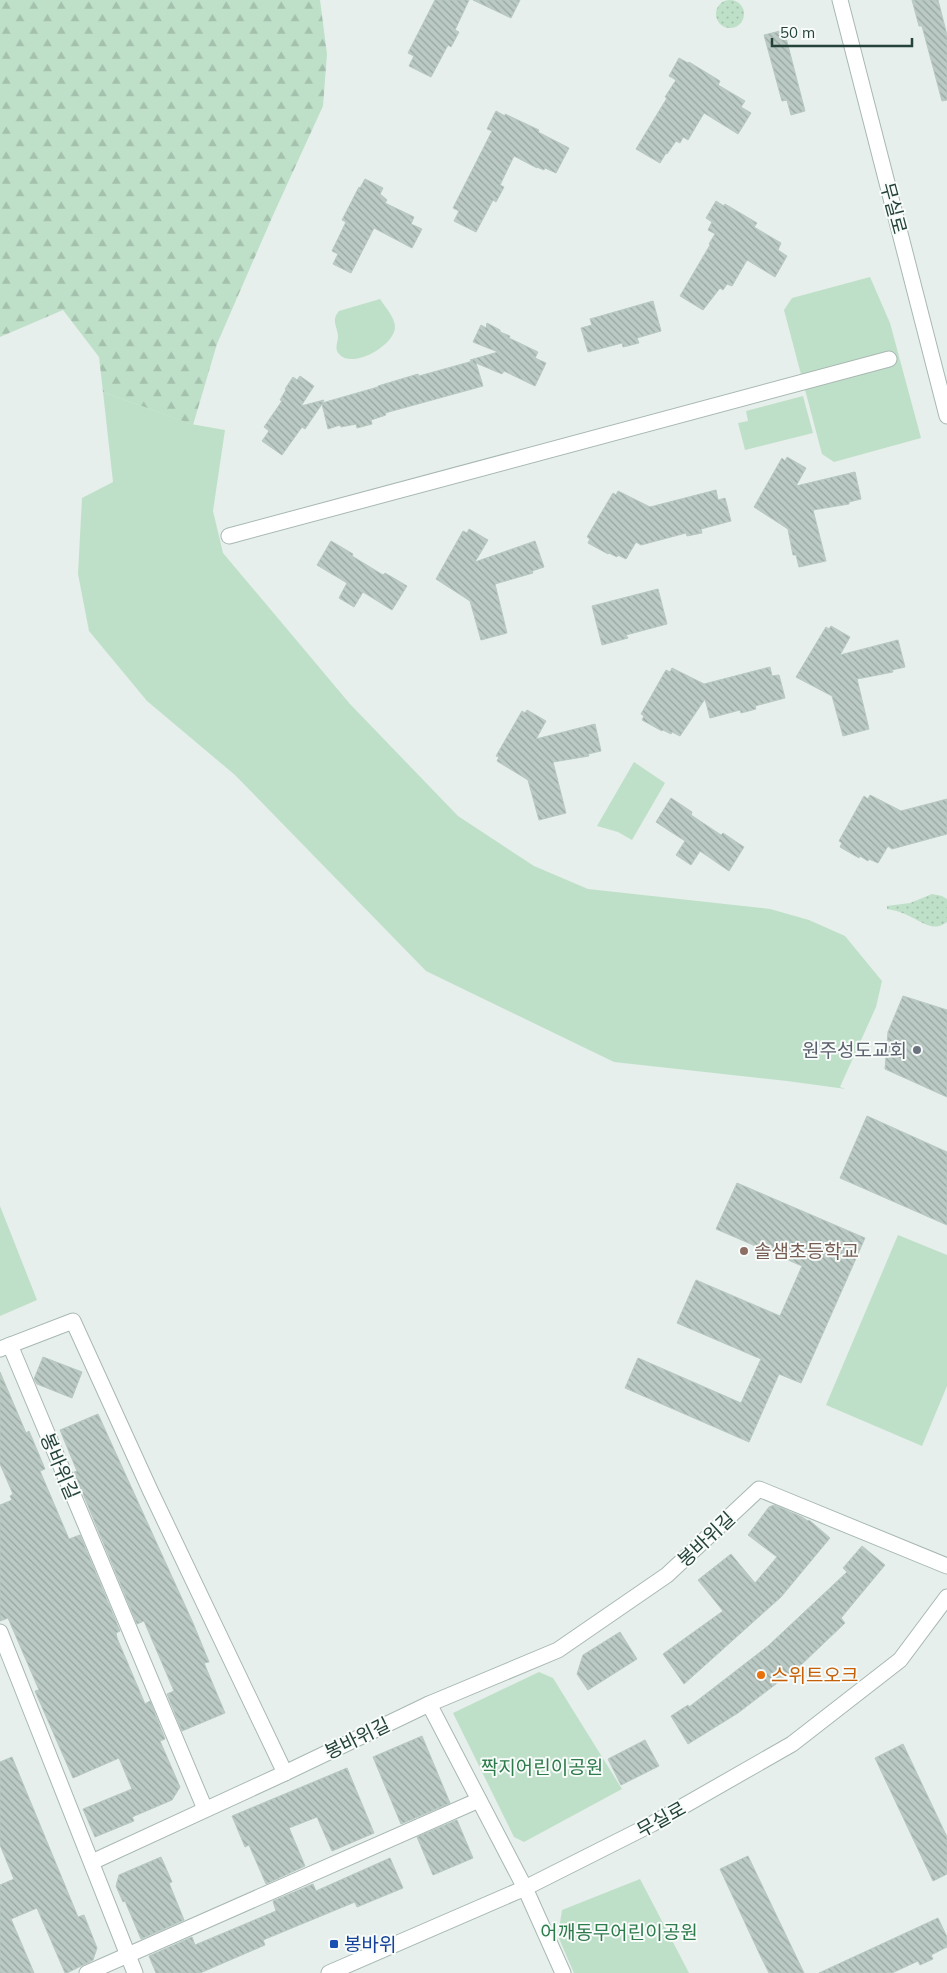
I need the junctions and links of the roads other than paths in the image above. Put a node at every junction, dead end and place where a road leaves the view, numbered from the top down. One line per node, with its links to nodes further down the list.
1 (840, 0): 3 (street, 무실로)
2 (889, 359): 5 (street)
3 (943, 383): 4 (street, 무실로)
4 (947, 416)
5 (229, 536)
6 (5, 1347): 11 (street); 13 (street, 봉바위길)
7 (947, 1566): 10 (street, 봉바위길)
8 (947, 1597): 15 (street, 무실로)
9 (0, 1632): 14 (street)
10 (429, 1704): 11 (street, 봉바위길); 12 (street)
11 (285, 1772): 13 (street, 봉바위길)
12 (479, 1800): 15 (street); 16 (street)
13 (205, 1809): 14 (street)
14 (92, 1862): 16 (street)
15 (525, 1888): 19 (street, 무실로); 20 (street)
16 (127, 1955): 17 (street); 18 (street)
17 (87, 1973)
18 (135, 1973)
19 (329, 1973)
20 (563, 1973)

